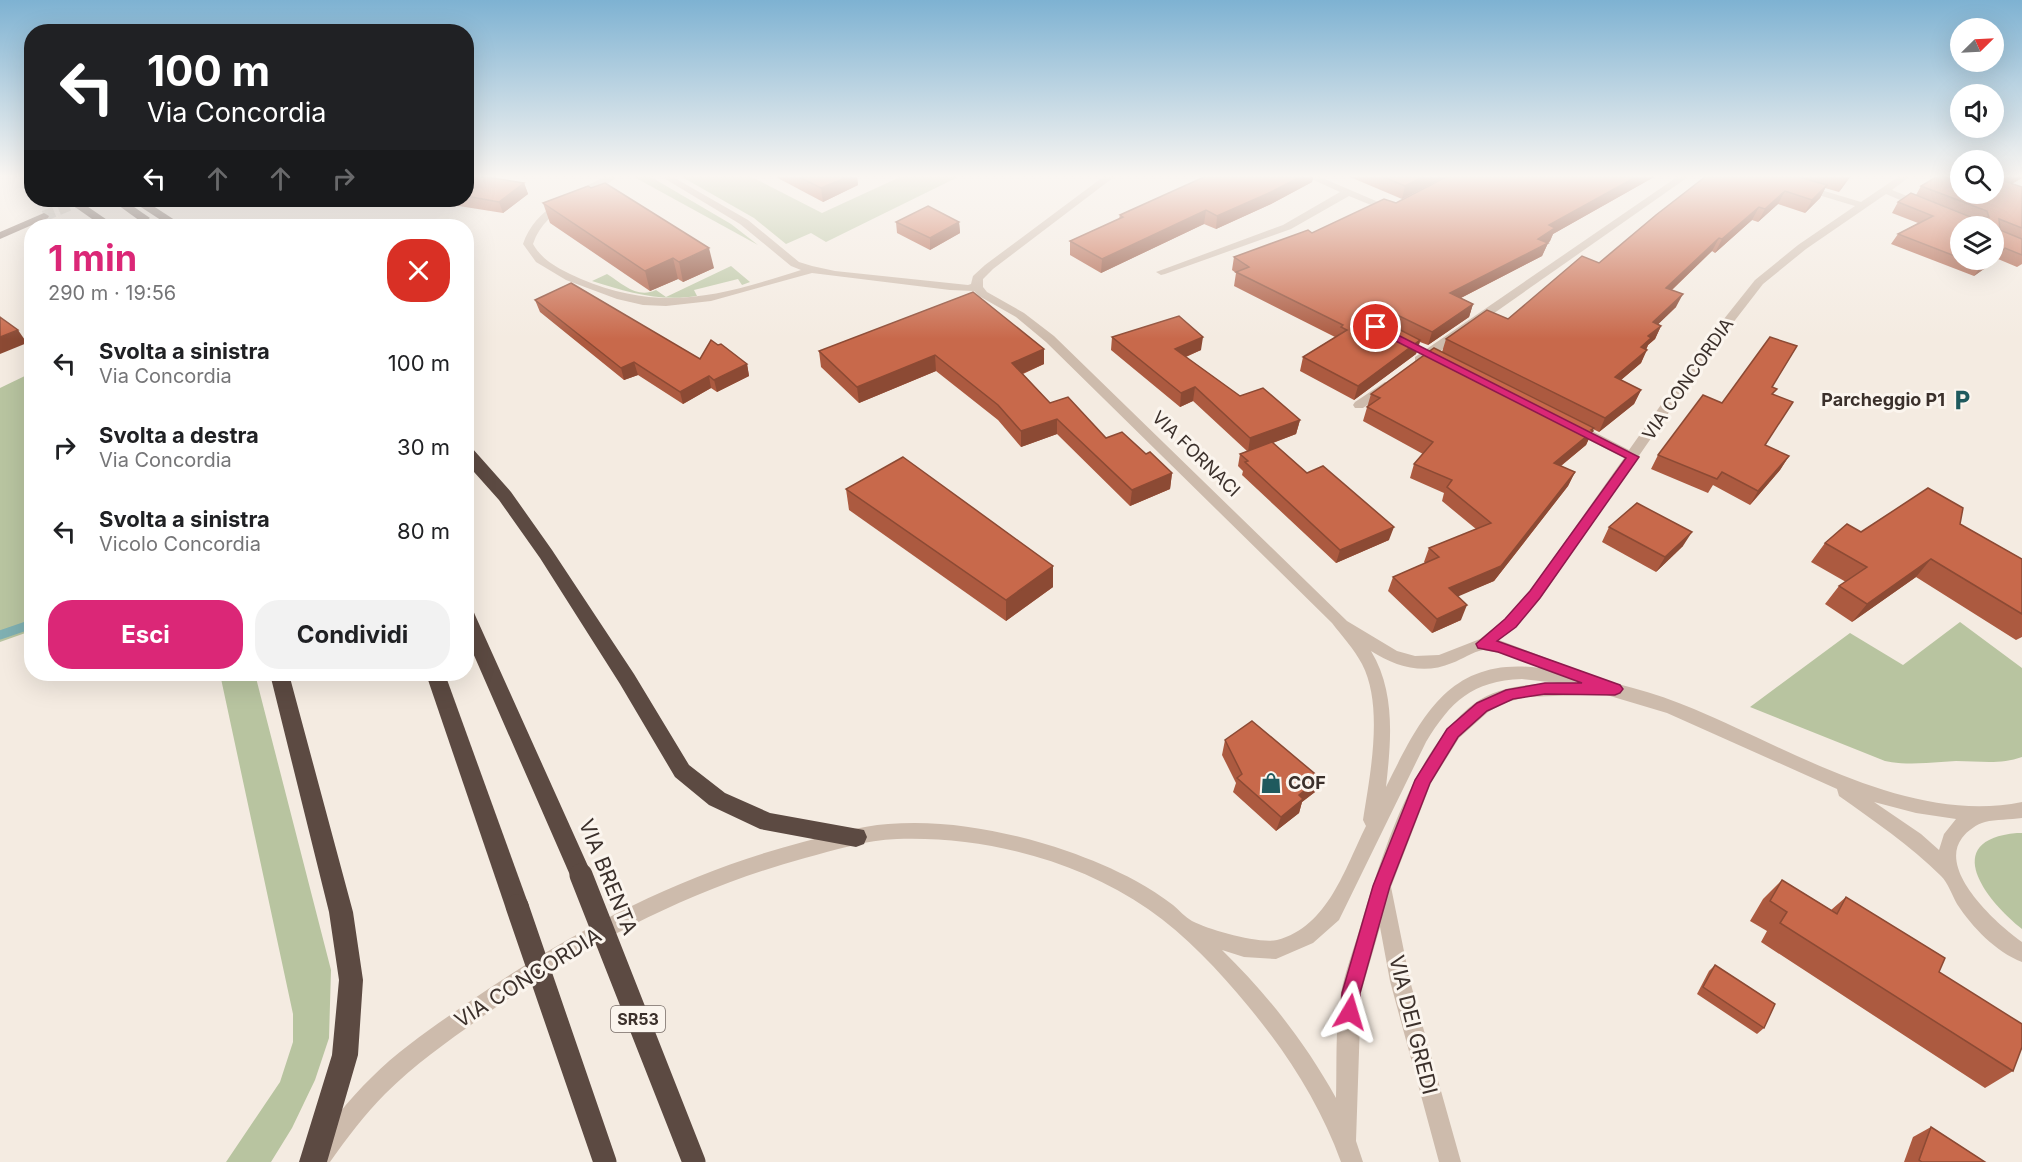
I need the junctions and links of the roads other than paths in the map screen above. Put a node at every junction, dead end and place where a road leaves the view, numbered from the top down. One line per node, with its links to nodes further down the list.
1 (533, 231): 7 (street)
2 (755, 231): 7 (street)
3 (1036, 231): 9 (street)
4 (1275, 231): 8 (street)
5 (1605, 231): 10 (street)
6 (1825, 231): 14 (street, VIA CONCORDIA)
7 (812, 270): 9 (street)
8 (1161, 272)
9 (977, 287): 16 (street, VIA FORNACI)
10 (1411, 366)
11 (1394, 379): 12 (street)
12 (1359, 405)
13 (1561, 421): 14 (street)
14 (1633, 457): 18 (street, VIA CONCORDIA)
15 (474, 461): 26 (highway)
16 (1337, 619): 18 (street, VIA CONCORDIA); 25 (street, VIA FORNACI)
17 (474, 633): 34 (highway, VIA BRENTA / SR53, bridge)
18 (1484, 644): 21 (street)
19 (281, 681): 32 (highway)
20 (437, 681): 33 (highway, bridge)
21 (1615, 689): 22 (street); 25 (street); 28 (street)
22 (1828, 779): 24 (street); 27 (street)
23 (2017, 813): 24 (street)
24 (1982, 814): 27 (street)
25 (1371, 832): 29 (street)
26 (856, 837): 29 (street, VIA CONCORDIA); 32 (street, VIA CONCORDIA)
27 (1950, 872): 30 (street)
28 (1382, 886): 31 (street); 36 (street, VIA DEI GREDI)
29 (1187, 928): 31 (street, VIA CONCORDIA)
30 (2022, 953)
31 (1346, 1140): 35 (street, VIA CONCORDIA)
32 (315, 1162)
33 (604, 1162)
34 (694, 1162)
35 (1352, 1162)
36 (1450, 1162)

